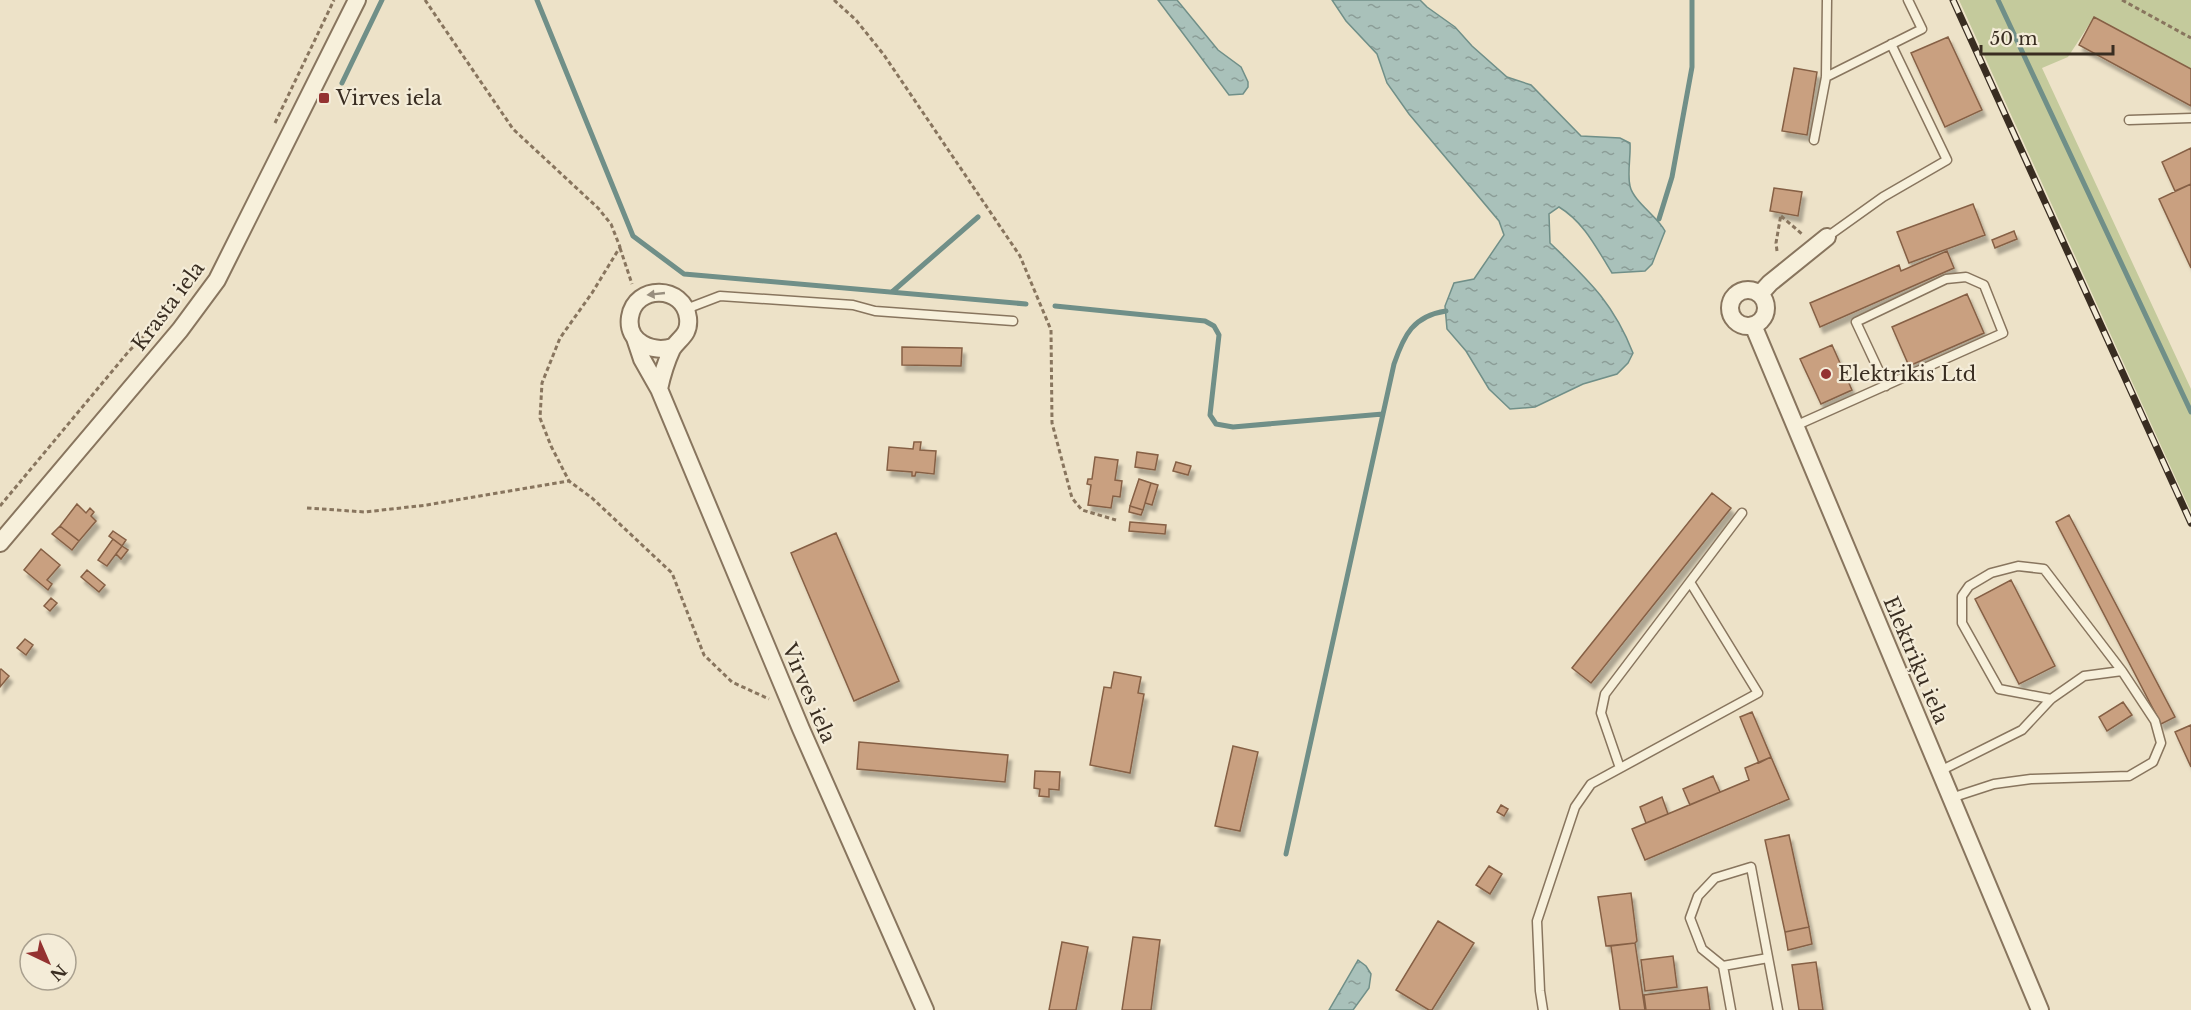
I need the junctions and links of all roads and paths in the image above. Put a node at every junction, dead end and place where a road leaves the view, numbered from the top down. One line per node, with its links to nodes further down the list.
1 (334, 0): 13 (path)
2 (357, 0): 35 (street, Krasta iela)
3 (425, 0): 17 (path)
4 (834, 0): 34 (path)
5 (1827, 0): 10 (lane)
6 (1908, 0): 9 (lane)
7 (2122, 0): 8 (path)
8 (2191, 38)
9 (1892, 44): 10 (lane); 16 (lane)
10 (1826, 77): 14 (lane)
11 (2191, 118): 12 (lane)
12 (2129, 120)
13 (272, 129)
14 (1814, 140)
15 (1803, 234): 18 (path)
16 (1827, 237): 19 (street)
17 (620, 247): 20 (path); 30 (path)
18 (1777, 251)
19 (1760, 294): 24 (street); 24 (street)
20 (640, 298): 22 (street, one-way to 20); 25 (street, Virves iela)
21 (180, 299): 31 (path)
22 (686, 309): 23 (lane); 26 (street)
23 (1013, 321)
24 (1753, 326): 29 (street, Elektriķu iela)
25 (635, 338): 26 (street); 28 (street, Virves iela)
26 (673, 347): 28 (street)
27 (1886, 386): 27 (lane); 29 (lane)
28 (659, 389): 39 (street, Virves iela)
29 (1795, 426): 41 (street, Elektriķu iela)
30 (569, 481): 32 (path); 39 (path)
31 (0, 506)
32 (307, 508)
33 (1742, 513): 36 (lane)
34 (1116, 520)
35 (4, 532)
36 (1690, 582): 40 (lane); 40 (lane)
37 (2122, 672): 38 (lane); 38 (lane); 42 (lane)
38 (2051, 699): 41 (lane)
39 (793, 709): 45 (street, Virves iela)
40 (1620, 768): 46 (lane)
41 (1940, 771): 42 (street, Elektriķu iela)
42 (1951, 798): 49 (street, Elektriķu iela)
43 (1768, 958): 44 (lane); 44 (lane); 48 (lane)
44 (1723, 966): 47 (lane)
45 (925, 1010)
46 (1544, 1010)
47 (1731, 1010)
48 (1778, 1010)
49 (2040, 1010)

